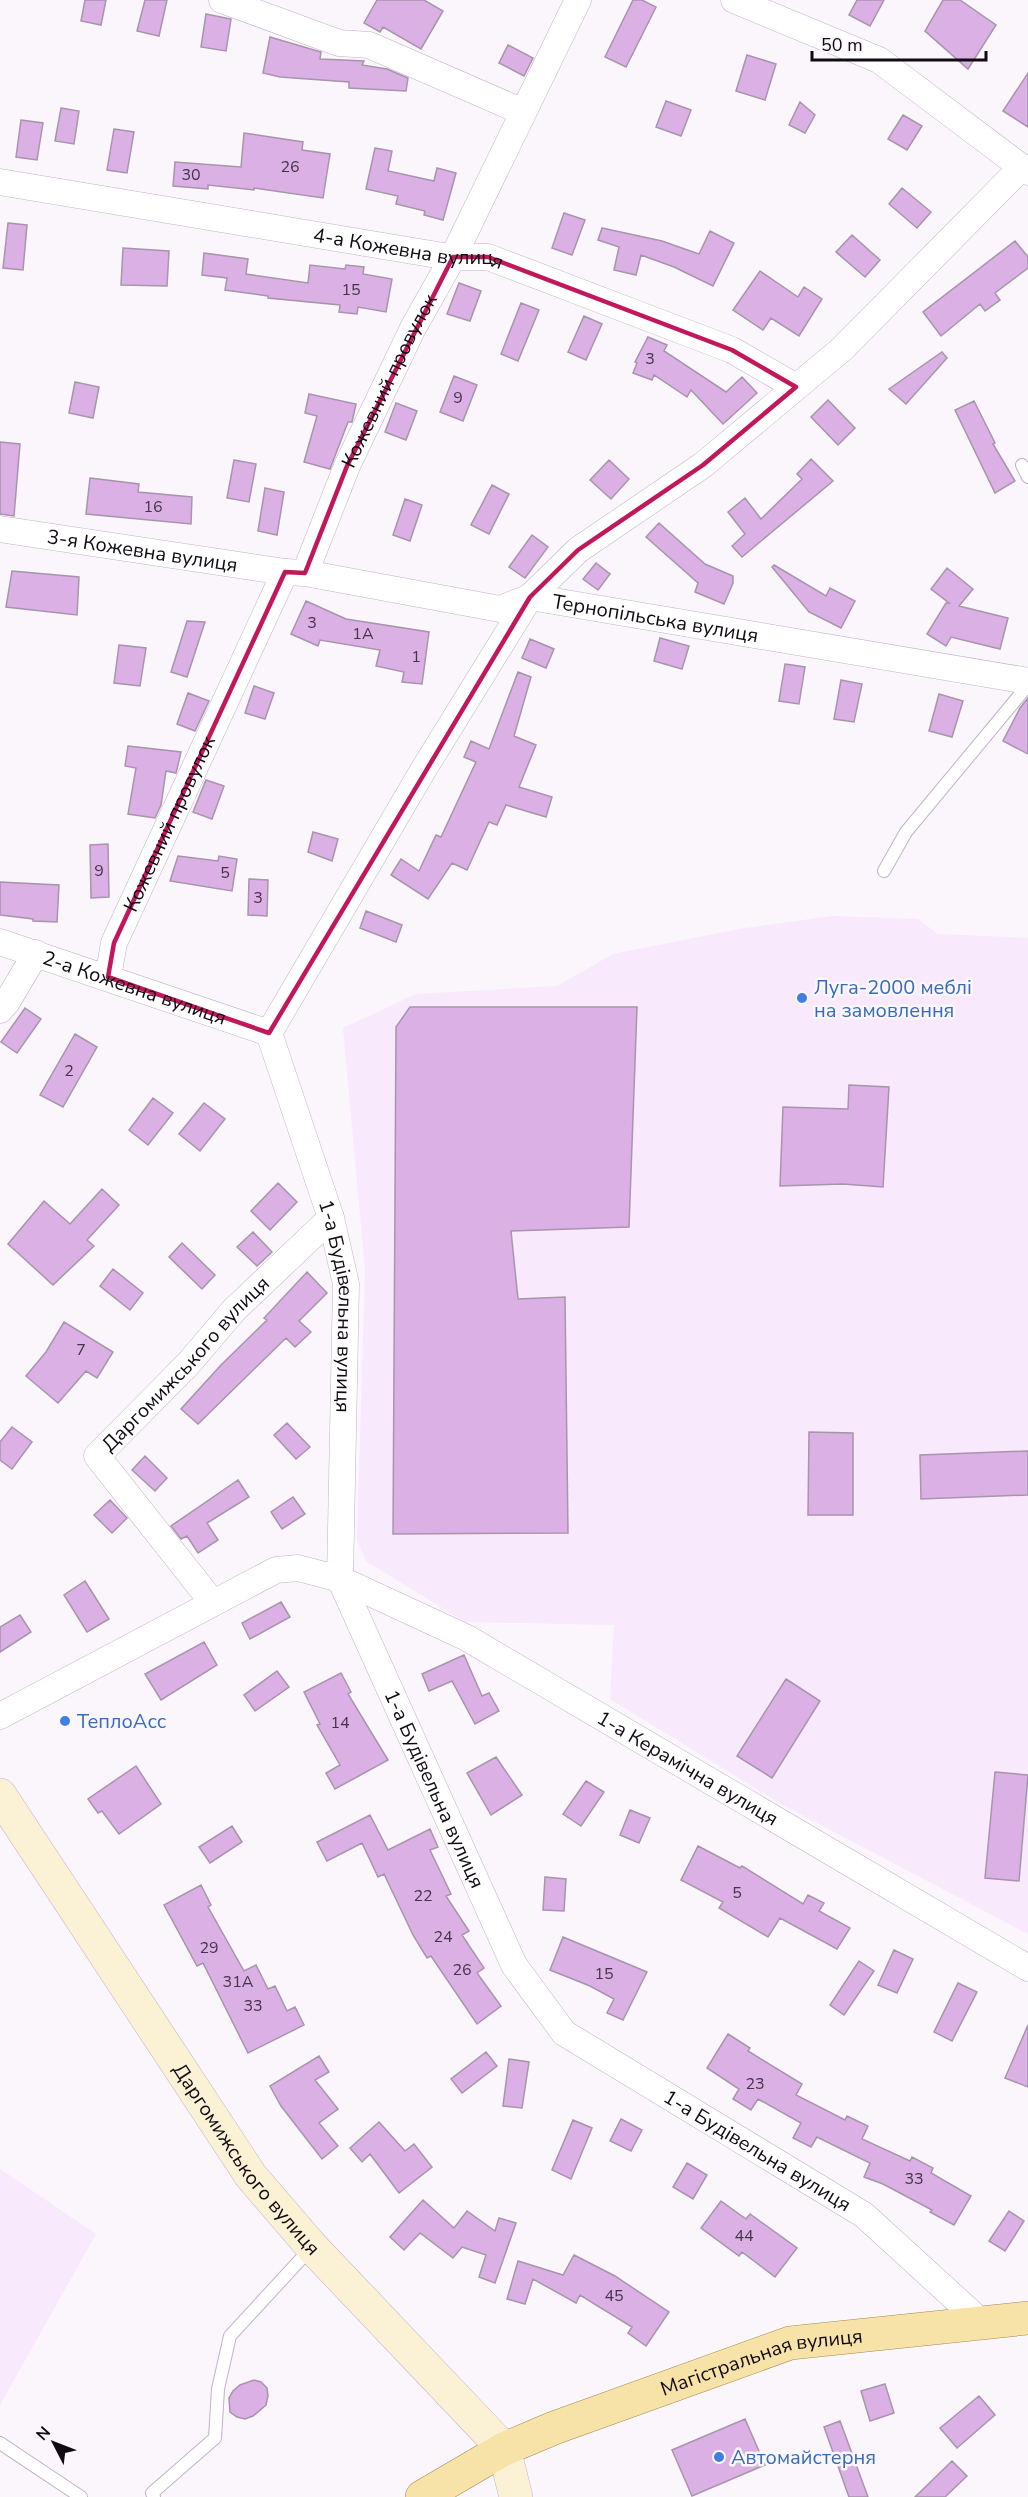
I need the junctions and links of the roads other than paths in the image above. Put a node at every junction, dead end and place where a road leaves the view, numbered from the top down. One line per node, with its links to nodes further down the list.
1 (222, 0): 4 (street)
2 (578, 0): 4 (street, Кожевний провулок)
3 (734, 0): 5 (street)
4 (523, 112): 7 (street, Кожевний провулок)
5 (1026, 166): 8 (street)
6 (0, 182): 7 (street, 4-а Кожевна вулиця)
7 (453, 257): 8 (street, 4-а Кожевна вулиця); 12 (street, Кожевний провулок)
8 (796, 387): 13 (street)
9 (1022, 465): 10 (lane)
10 (1028, 477)
11 (0, 529): 12 (street, 3-я Кожевна вулиця)
12 (295, 573): 13 (street, Тернопільська вулиця); 18 (street, Кожевний провулок)
13 (530, 597): 14 (street, Тернопільська вулиця); 20 (street)
14 (1028, 683): 15 (lane)
15 (884, 871)
16 (0, 942): 17 (street, 2-а Кожевна вулиця)
17 (36, 953): 18 (street, 2-а Кожевна вулиця); 19 (street)
18 (108, 977): 20 (street, 2-а Кожевна вулиця)
19 (0, 1010)
20 (269, 1033): 21 (street, 1-а Будівельна вулиця)
21 (331, 1218): 22 (street, 1-а Будівельна вулиця); 23 (street, Даргомижського вулиця)
22 (340, 1579): 23 (street, 1-а Керамічна вулиця); 26 (street, 1-а Керамічна вулиця); 29 (street, 1-а Будівельна вулиця)
23 (213, 1603): 24 (street, 1-а Керамічна вулиця)
24 (0, 1716)
25 (0, 1796): 27 (street, Даргомижського вулиця)
26 (1028, 1968)
27 (312, 2247): 31 (street, Даргомижського вулиця); 33 (lane)
28 (1028, 2318): 29 (main road, Магістральная вулиця)
29 (981, 2322): 31 (main road, Магістральная вулиця)
30 (0, 2443): 32 (lane)
31 (504, 2449): 34 (main road, Магістральная вулиця); 35 (street, Даргомижського вулиця)
32 (81, 2497)
33 (154, 2497)
34 (422, 2497)
35 (516, 2497)

